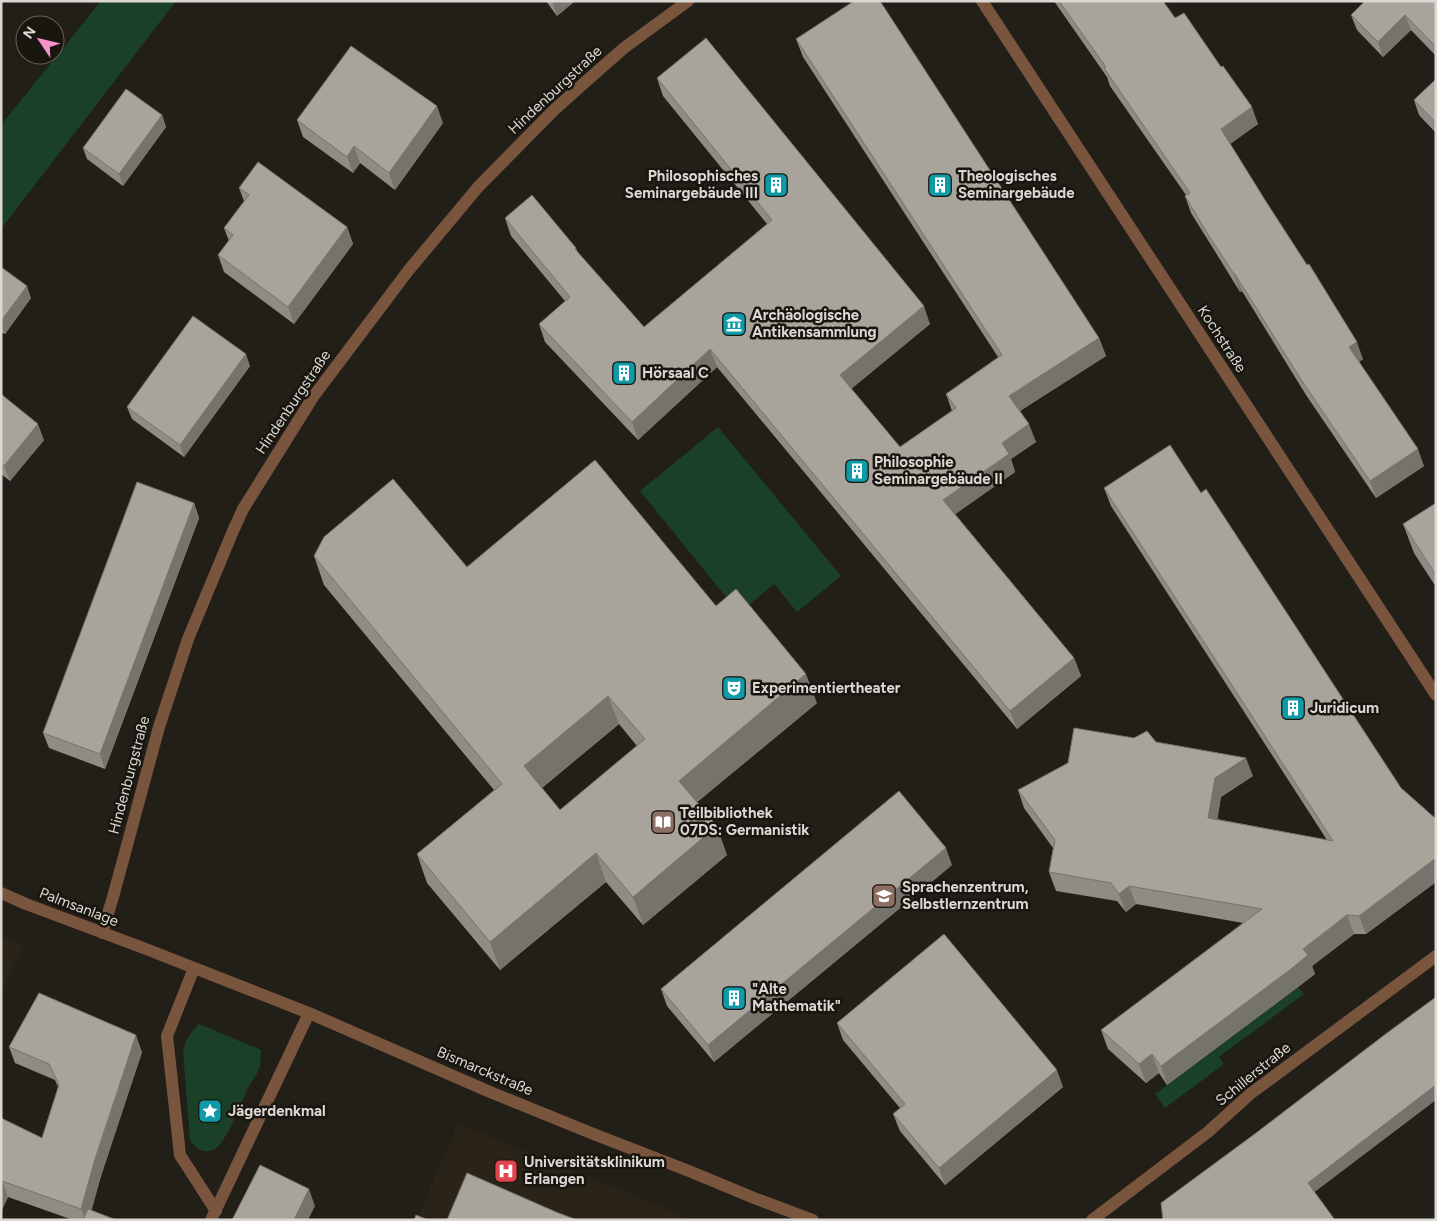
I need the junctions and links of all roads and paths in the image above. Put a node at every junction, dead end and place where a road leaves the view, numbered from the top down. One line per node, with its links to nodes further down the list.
1 (688, 1): 5 (street, Hindenburgstraße)
2 (982, 1): 3 (street, Kochstraße)
3 (1436, 695)
4 (1, 893): 5 (street, Palmsanlage)
5 (102, 933): 6 (street, Palmsanlage)
6 (146, 949): 8 (street, Bismarckstraße)
7 (1436, 956): 12 (street, Schillerstraße)
8 (194, 968): 9 (street, Bismarckstraße); 10 (street)
9 (309, 1013): 10 (street); 11 (street, Bismarckstraße)
10 (213, 1215)
11 (813, 1220)
12 (1092, 1220)

